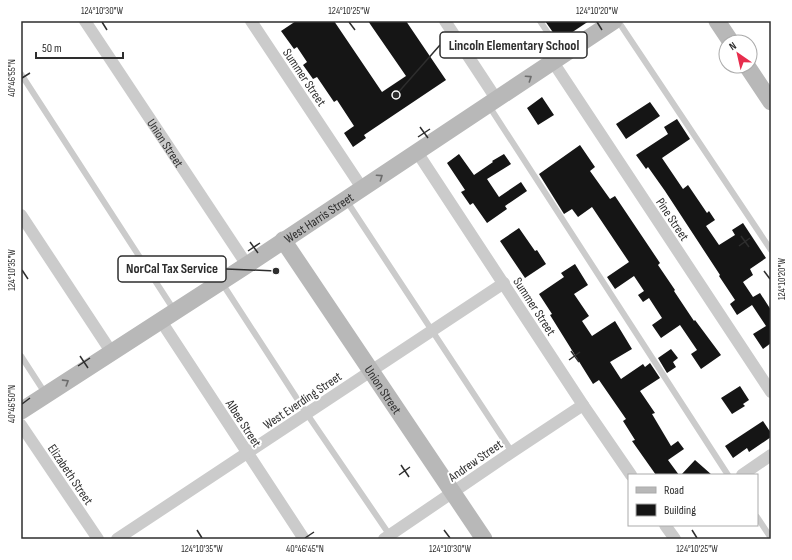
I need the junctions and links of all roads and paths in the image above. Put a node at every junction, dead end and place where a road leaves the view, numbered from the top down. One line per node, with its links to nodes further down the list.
1 (85, 21): 20 (street, Union Street)
2 (251, 21): 15 (street, Summer Street)
3 (445, 21): 12 (street)
4 (540, 21): 9 (lane)
5 (614, 21): 9 (main road, West Harris Street)
6 (618, 21): 19 (lane)
7 (717, 21): 8 (main road)
8 (726, 34)
9 (558, 59): 12 (main road, West Harris Street, one-way to 9); 29 (street, Pine Street)
10 (21, 74): 23 (lane)
11 (752, 74): 13 (main road)
12 (493, 102): 14 (main road, West Harris Street); 39 (lane)
13 (771, 102)
14 (417, 152): 15 (main road, West Harris Street, one-way to 14); 22 (street, Summer Street)
15 (362, 188): 16 (main road, West Harris Street)
16 (346, 199): 18 (main road, West Harris Street); 25 (lane)
17 (21, 215): 26 (street)
18 (283, 240): 20 (main road, West Harris Street); 28 (main road, Union Street)
19 (771, 250)
20 (247, 265): 21 (main road, West Harris Street)
21 (221, 282): 23 (main road, West Harris Street); 33 (lane)
22 (504, 284): 25 (street, West Everding Street); 31 (street, Summer Street)
23 (175, 312): 24 (main road, West Harris Street)
24 (161, 321): 26 (main road, West Harris Street); 36 (street, Albee Street)
25 (432, 331): 28 (street, West Everding Street); 35 (lane)
26 (112, 353): 30 (main road, West Harris Street, one-way to 26)
27 (21, 356): 30 (lane)
28 (372, 370): 33 (street, West Everding Street); 41 (main road, Union Street)
29 (771, 392)
30 (46, 394): 32 (main road, West Harris Street)
31 (583, 406): 35 (street, Andrew Street); 38 (street, Summer Street)
32 (21, 411)
33 (307, 414): 36 (street, West Everding Street); 45 (lane)
34 (21, 425): 47 (street, Elizabeth Street)
35 (512, 452): 41 (street, Andrew Street)
36 (247, 454): 44 (street, West Everding Street); 48 (street, Albee Street)
37 (771, 455): 40 (street)
38 (630, 474)
39 (727, 474)
40 (743, 474)
41 (453, 493): 45 (street, Andrew Street); 49 (main road, Union Street)
42 (758, 518): 46 (lane)
43 (667, 526): 50 (street)
44 (122, 538)
45 (388, 538)
46 (771, 538)
47 (98, 539)
48 (304, 539)
49 (484, 539)
50 (675, 539)

